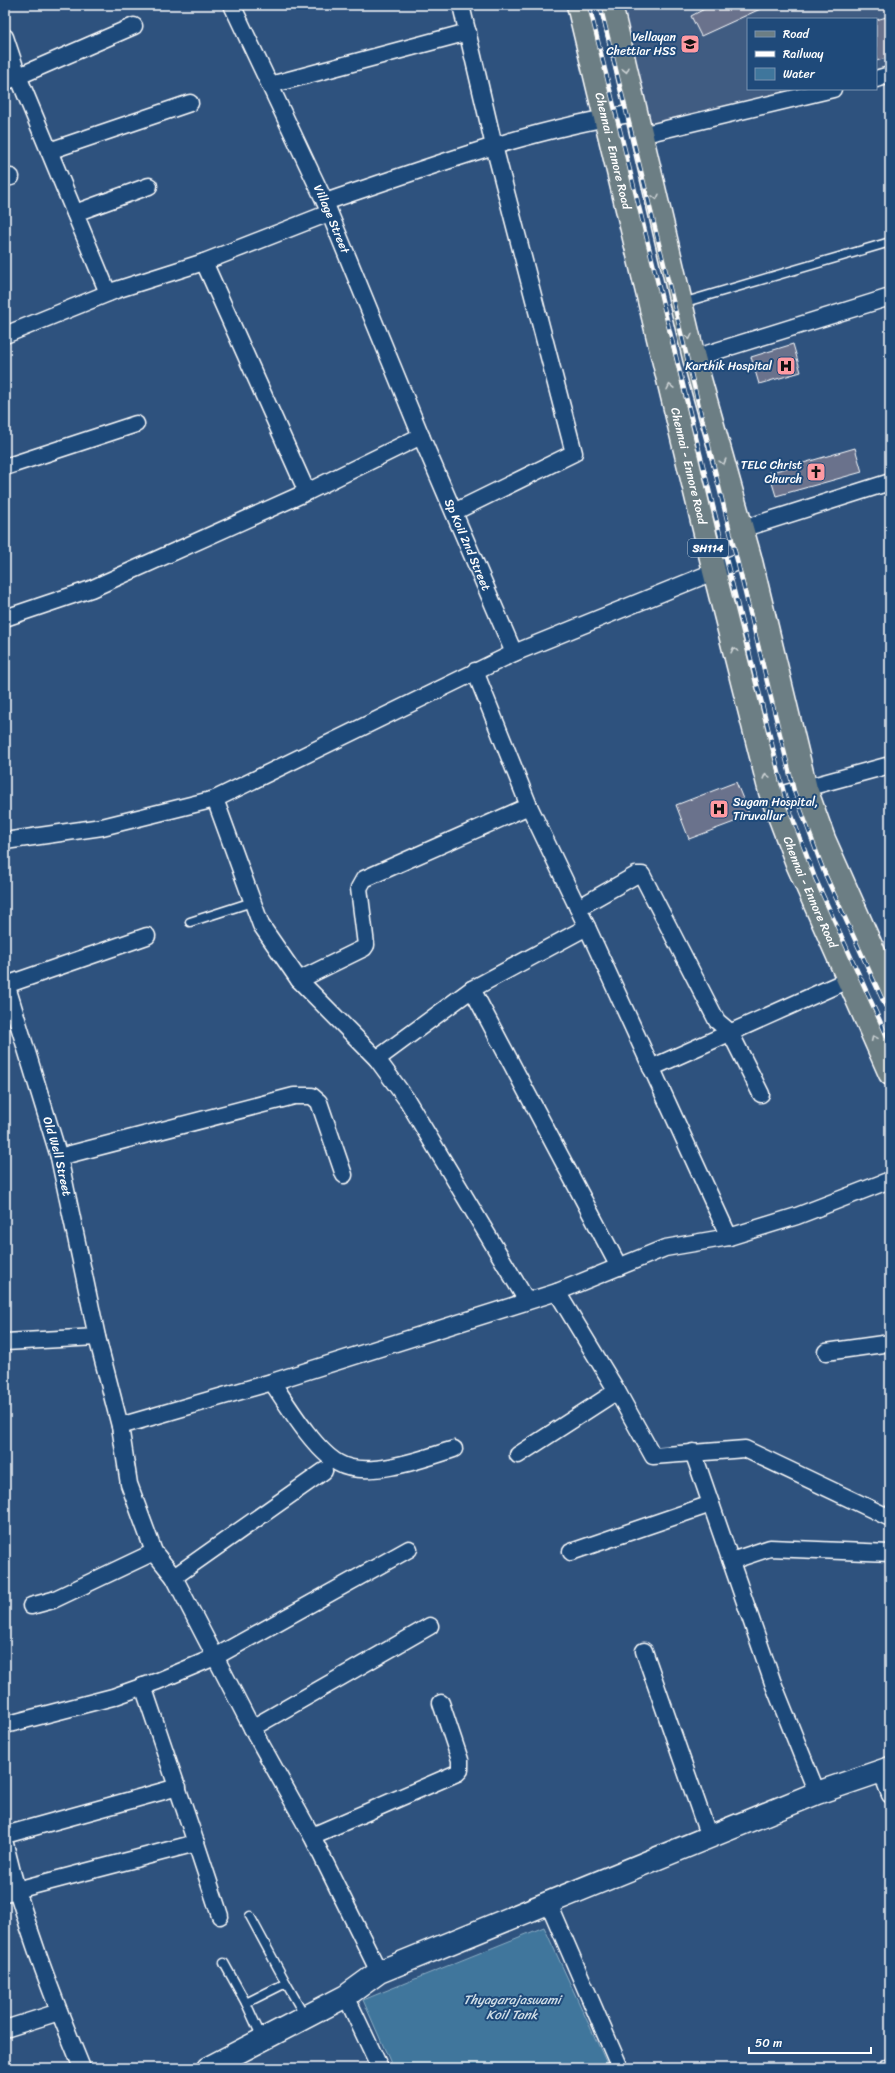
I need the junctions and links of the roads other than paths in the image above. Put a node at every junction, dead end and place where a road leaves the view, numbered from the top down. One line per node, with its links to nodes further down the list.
1 (232, 5): 11 (street, Village Street)
2 (462, 5): 6 (street)
3 (578, 5): 15 (main road, Chennai - Ennore Road / SH114)
4 (611, 5): 14 (main road, SH114, one-way to 14)
5 (134, 26): 9 (street)
6 (468, 32): 11 (street); 17 (street)
7 (5, 37): 9 (street)
8 (890, 75): 10 (street)
9 (12, 79): 18 (street)
10 (877, 79)
11 (270, 85): 20 (street, Village Street)
12 (829, 90): 16 (street)
13 (190, 103): 18 (street)
14 (636, 113): 15 (street); 16 (main road, SH114)
15 (606, 118): 17 (street); 37 (main road, Chennai - Ennore Road / SH114, one-way to 15)
16 (641, 135): 26 (main road, SH114, one-way to 26)
17 (494, 146): 20 (street); 34 (street)
18 (49, 152): 21 (street)
19 (149, 186): 21 (street)
20 (327, 207): 23 (street); 30 (street, Village Street)
21 (75, 213): 24 (street)
22 (890, 242): 26 (lane)
23 (204, 262): 24 (street); 33 (street)
24 (108, 293): 27 (street)
25 (890, 297): 28 (street)
26 (681, 303): 28 (main road, SH114, one-way to 28)
27 (5, 335)
28 (694, 358): 35 (main road, SH114, one-way to 35)
29 (136, 424): 31 (street)
30 (421, 436): 33 (street); 34 (street, Sp Koil 2nd Street)
31 (5, 467)
32 (890, 482): 35 (street)
33 (307, 492): 38 (street)
34 (454, 512): 39 (street, Sp Koil 2nd Street)
35 (742, 529): 36 (main road, SH114)
36 (750, 557): 37 (street); 42 (main road, SH114)
37 (714, 571): 39 (street); 43 (main road, Chennai - Ennore Road / SH114, one-way to 37)
38 (5, 618)
39 (514, 653): 40 (street)
40 (474, 671): 44 (street); 45 (street)
41 (890, 765): 42 (street)
42 (806, 789): 43 (street); 56 (main road, SH114)
43 (772, 797): 53 (main road, Chennai - Ennore Road / SH114)
44 (215, 799): 46 (street); 47 (street)
45 (528, 806): 48 (street); 52 (street)
46 (5, 841)
47 (252, 902): 49 (lane); 52 (street)
48 (578, 908): 50 (street); 57 (street)
49 (190, 922)
50 (587, 927): 55 (street); 59 (street)
51 (147, 936): 54 (street)
52 (299, 980): 58 (street)
53 (848, 980): 57 (street); 60 (main road, Chennai - Ennore Road / SH114, one-way to 53)
54 (6, 983): 62 (street, Old Well Street)
55 (472, 988): 58 (street); 66 (street)
56 (890, 988)
57 (730, 1032): 59 (street); 61 (street)
58 (377, 1059): 68 (street)
59 (651, 1068): 65 (street)
60 (890, 1074)
61 (761, 1094)
62 (59, 1157): 63 (street); 69 (street, Old Well Street)
63 (344, 1175)
64 (890, 1180): 65 (street)
65 (729, 1237): 66 (street)
66 (619, 1267): 67 (street)
67 (557, 1292): 68 (street); 74 (street)
68 (527, 1301): 73 (street)
69 (97, 1337): 70 (street); 75 (street, Old Well Street)
70 (5, 1342)
71 (890, 1342): 72 (street)
72 (826, 1352)
73 (272, 1382): 75 (street); 76 (street)
74 (617, 1391): 77 (street); 78 (street)
75 (120, 1426): 83 (street, Old Well Street)
76 (454, 1449)
77 (693, 1452): 80 (street); 81 (street)
78 (518, 1455)
79 (324, 1471): 87 (street)
80 (711, 1504): 84 (street); 86 (street)
81 (890, 1518)
82 (409, 1549): 91 (street)
83 (154, 1552): 87 (street, Old Well Street); 88 (street)
84 (571, 1552)
85 (890, 1553): 86 (street)
86 (731, 1561): 98 (street)
87 (174, 1576): 91 (street, Old Well Street)
88 (31, 1606)
89 (430, 1626): 95 (street)
90 (644, 1651): 102 (street)
91 (215, 1657): 92 (street); 95 (street, Old Well Street)
92 (143, 1686): 94 (street); 97 (street)
93 (441, 1703): 101 (street)
94 (5, 1725)
95 (252, 1728): 101 (street, Old Well Street)
96 (885, 1769): 98 (street); 99 (street)
97 (178, 1787): 100 (street); 103 (street)
98 (817, 1793): 102 (street)
99 (890, 1796)
100 (5, 1835)
101 (312, 1836): 110 (street, Old Well Street)
102 (709, 1836): 106 (street)
103 (196, 1843): 105 (street); 107 (street)
104 (5, 1844): 105 (street)
105 (10, 1892): 114 (street)
106 (549, 1904): 110 (street); 122 (street)
107 (220, 1916)
108 (250, 1916): 111 (lane)
109 (224, 1963): 113 (lane)
110 (380, 1972): 112 (street)
111 (286, 1983): 113 (lane); 115 (lane)
112 (346, 1996): 115 (street); 121 (street)
113 (246, 2004): 117 (lane)
114 (59, 2012): 116 (street); 119 (street)
115 (305, 2017): 117 (street)
116 (5, 2029)
117 (263, 2039): 120 (street)
118 (890, 2067): 123 (street)
119 (82, 2068)
120 (208, 2068)
121 (380, 2068)
122 (620, 2068)
123 (887, 2068)

